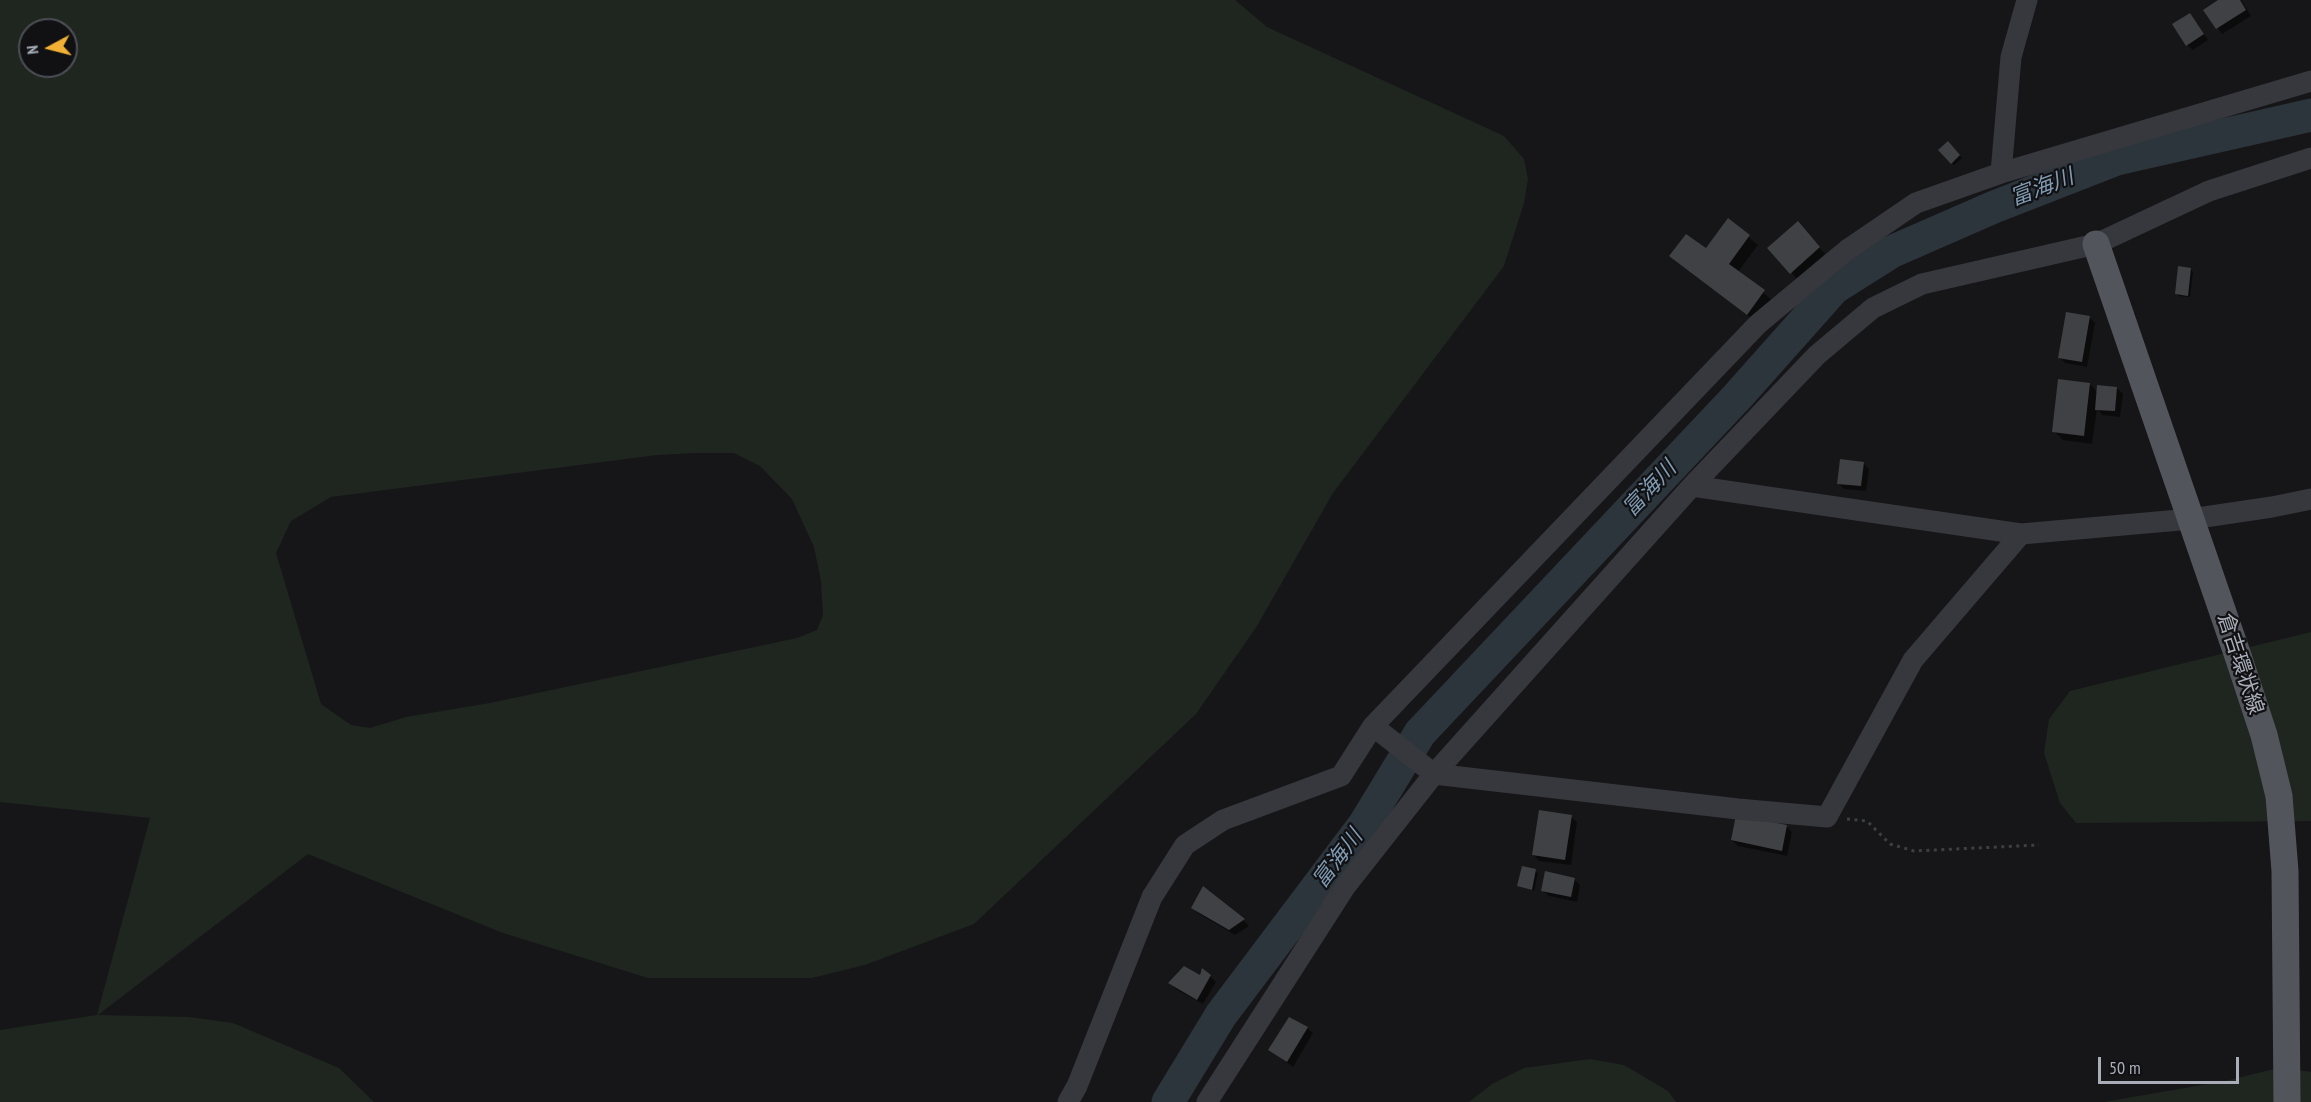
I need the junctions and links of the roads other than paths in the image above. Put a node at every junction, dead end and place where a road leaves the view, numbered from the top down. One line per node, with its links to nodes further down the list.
1 (2026, 0): 4 (street)
2 (2311, 81): 4 (street)
3 (2311, 158): 5 (street)
4 (2001, 173): 10 (street)
5 (2096, 244): 6 (street); 8 (main road, 倉吉環状線)
6 (1692, 486): 9 (street); 11 (street)
7 (2311, 499): 8 (street)
8 (2191, 519): 9 (street); 14 (main road, 倉吉環状線)
9 (2021, 534): 11 (street)
10 (1376, 729): 11 (street); 12 (street)
11 (1431, 771): 13 (street)
12 (1068, 1102)
13 (1207, 1102)
14 (2287, 1102)

